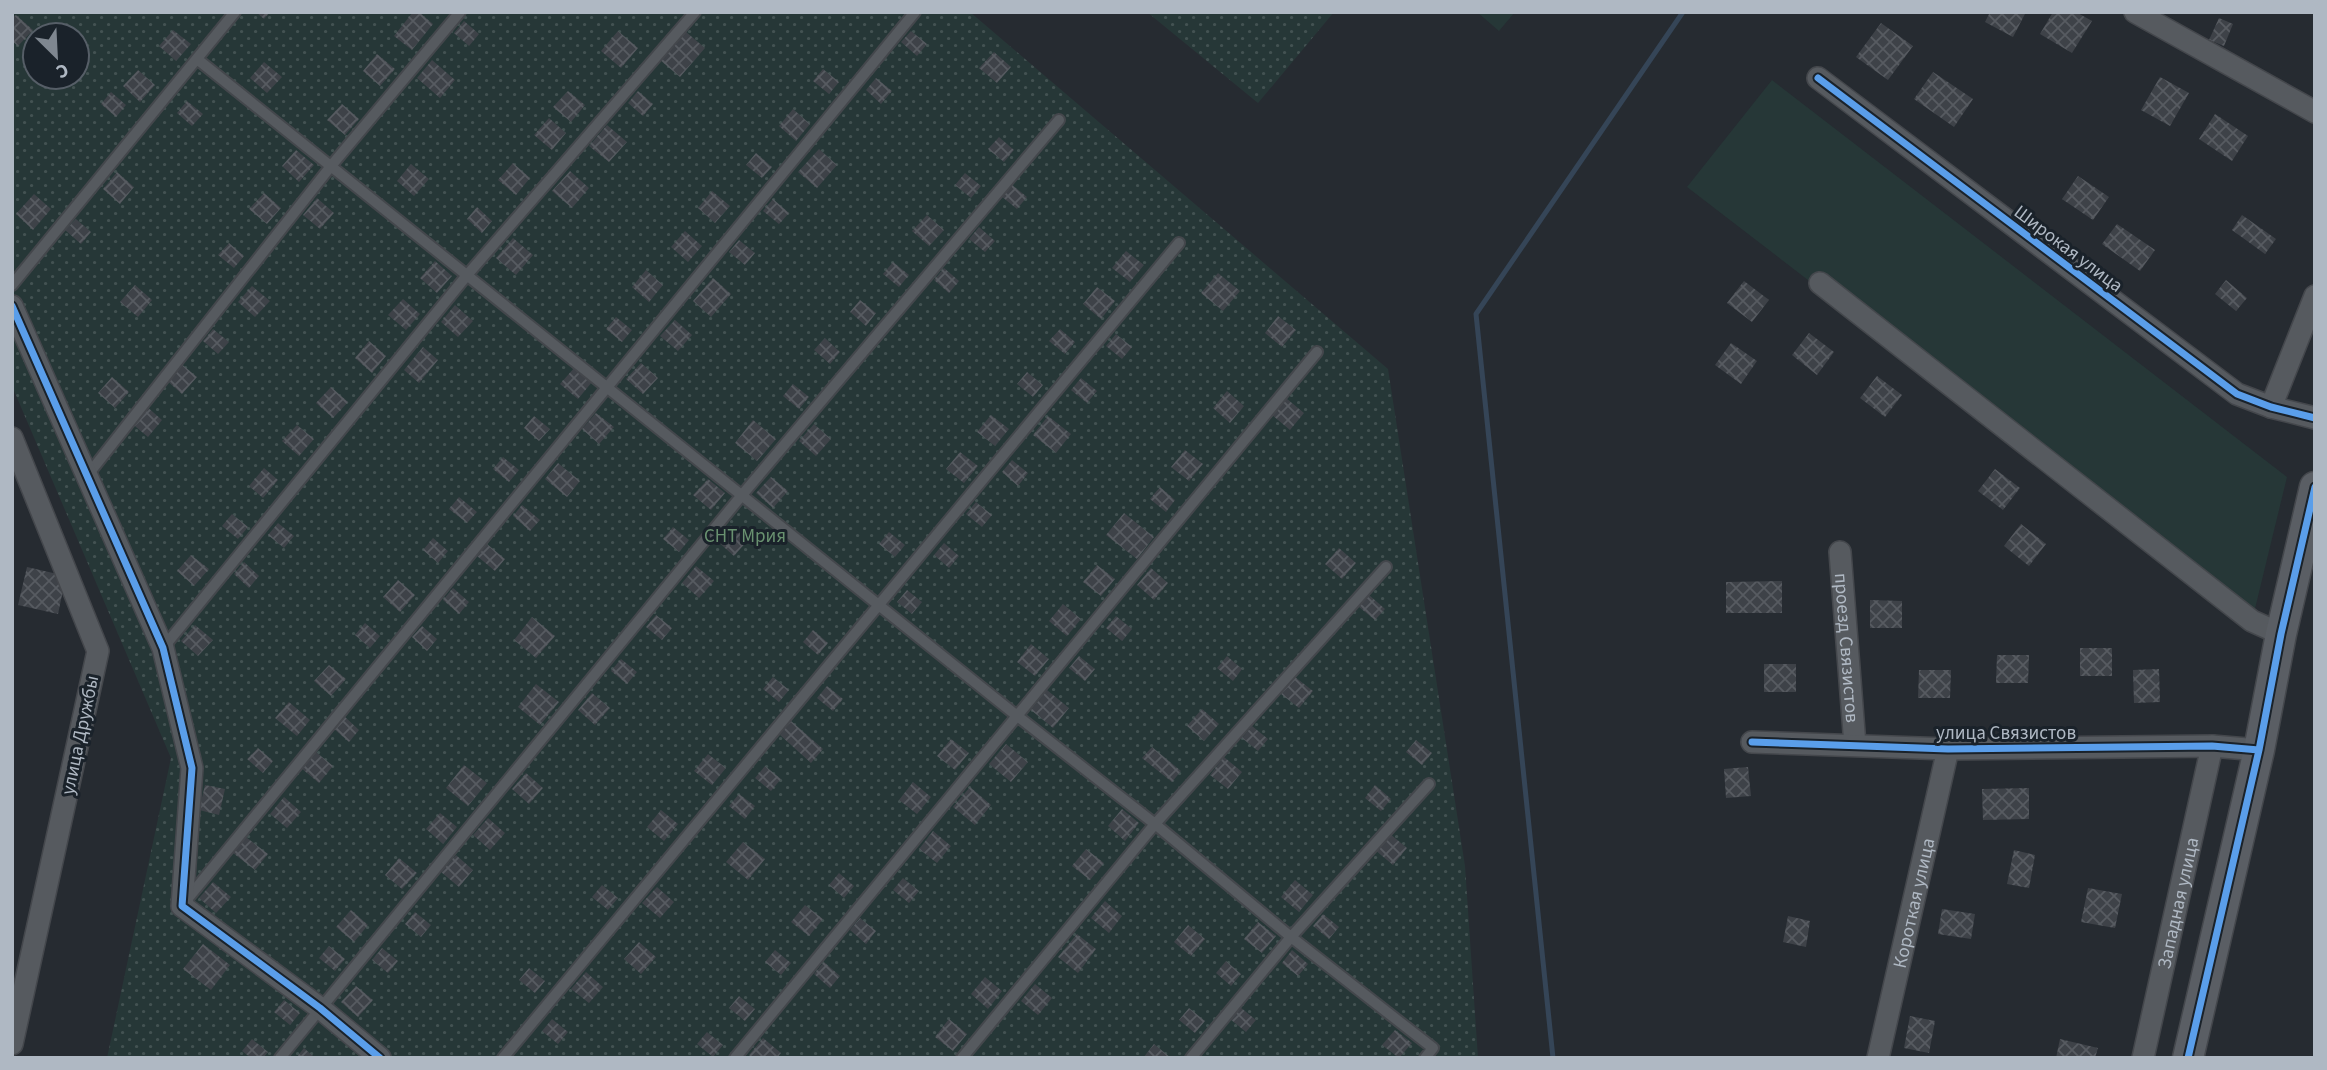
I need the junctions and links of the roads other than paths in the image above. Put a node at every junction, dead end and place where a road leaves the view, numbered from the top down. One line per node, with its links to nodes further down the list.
1 (235, 12): 6 (lane)
2 (460, 12): 10 (lane)
3 (695, 12): 12 (lane)
4 (915, 12): 18 (lane)
5 (2135, 12): 8 (street)
6 (197, 59): 10 (lane); 14 (lane)
7 (1818, 78): 19 (street, Широкая улица)
8 (2315, 111)
9 (1059, 120): 24 (lane)
10 (331, 166): 12 (lane); 22 (lane)
11 (1179, 243): 27 (lane)
12 (468, 274): 18 (lane); 29 (lane)
13 (1820, 283): 28 (street)
14 (12, 285)
15 (2315, 296): 19 (street)
16 (12, 306): 22 (street)
17 (1317, 352): 30 (lane)
18 (609, 387): 24 (lane); 38 (lane)
19 (2271, 407): 20 (street, Широкая улица)
20 (2315, 418)
21 (12, 438): 41 (street, улица Дружбы)
22 (87, 476): 29 (street)
23 (2315, 487): 28 (street)
24 (742, 495): 27 (lane); 40 (lane)
25 (1840, 552): 32 (street, проезд Связистов)
26 (1386, 567): 37 (lane)
27 (878, 605): 30 (lane); 44 (lane)
28 (2281, 634): 35 (street)
29 (163, 648): 38 (street)
30 (1016, 716): 37 (lane); 45 (lane)
31 (1752, 742): 32 (street, улица Связистов)
32 (1855, 746): 34 (street, улица Связистов)
33 (2212, 746): 34 (street, улица Связистов); 35 (street, улица Связистов); 50 (street, Западная улица)
34 (1948, 749): 49 (street, Короткая улица)
35 (2259, 750): 51 (street)
36 (1429, 784): 39 (lane)
37 (1155, 824): 39 (lane); 46 (lane)
38 (182, 906): 40 (street)
39 (1291, 937): 47 (lane); 48 (lane)
40 (320, 1008): 42 (lane); 43 (street)
41 (12, 1044)
42 (279, 1058)
43 (380, 1058)
44 (503, 1058)
45 (734, 1058)
46 (962, 1058)
47 (1191, 1058)
48 (1424, 1058)
49 (1878, 1058)
50 (2143, 1058)
51 (2188, 1058)

